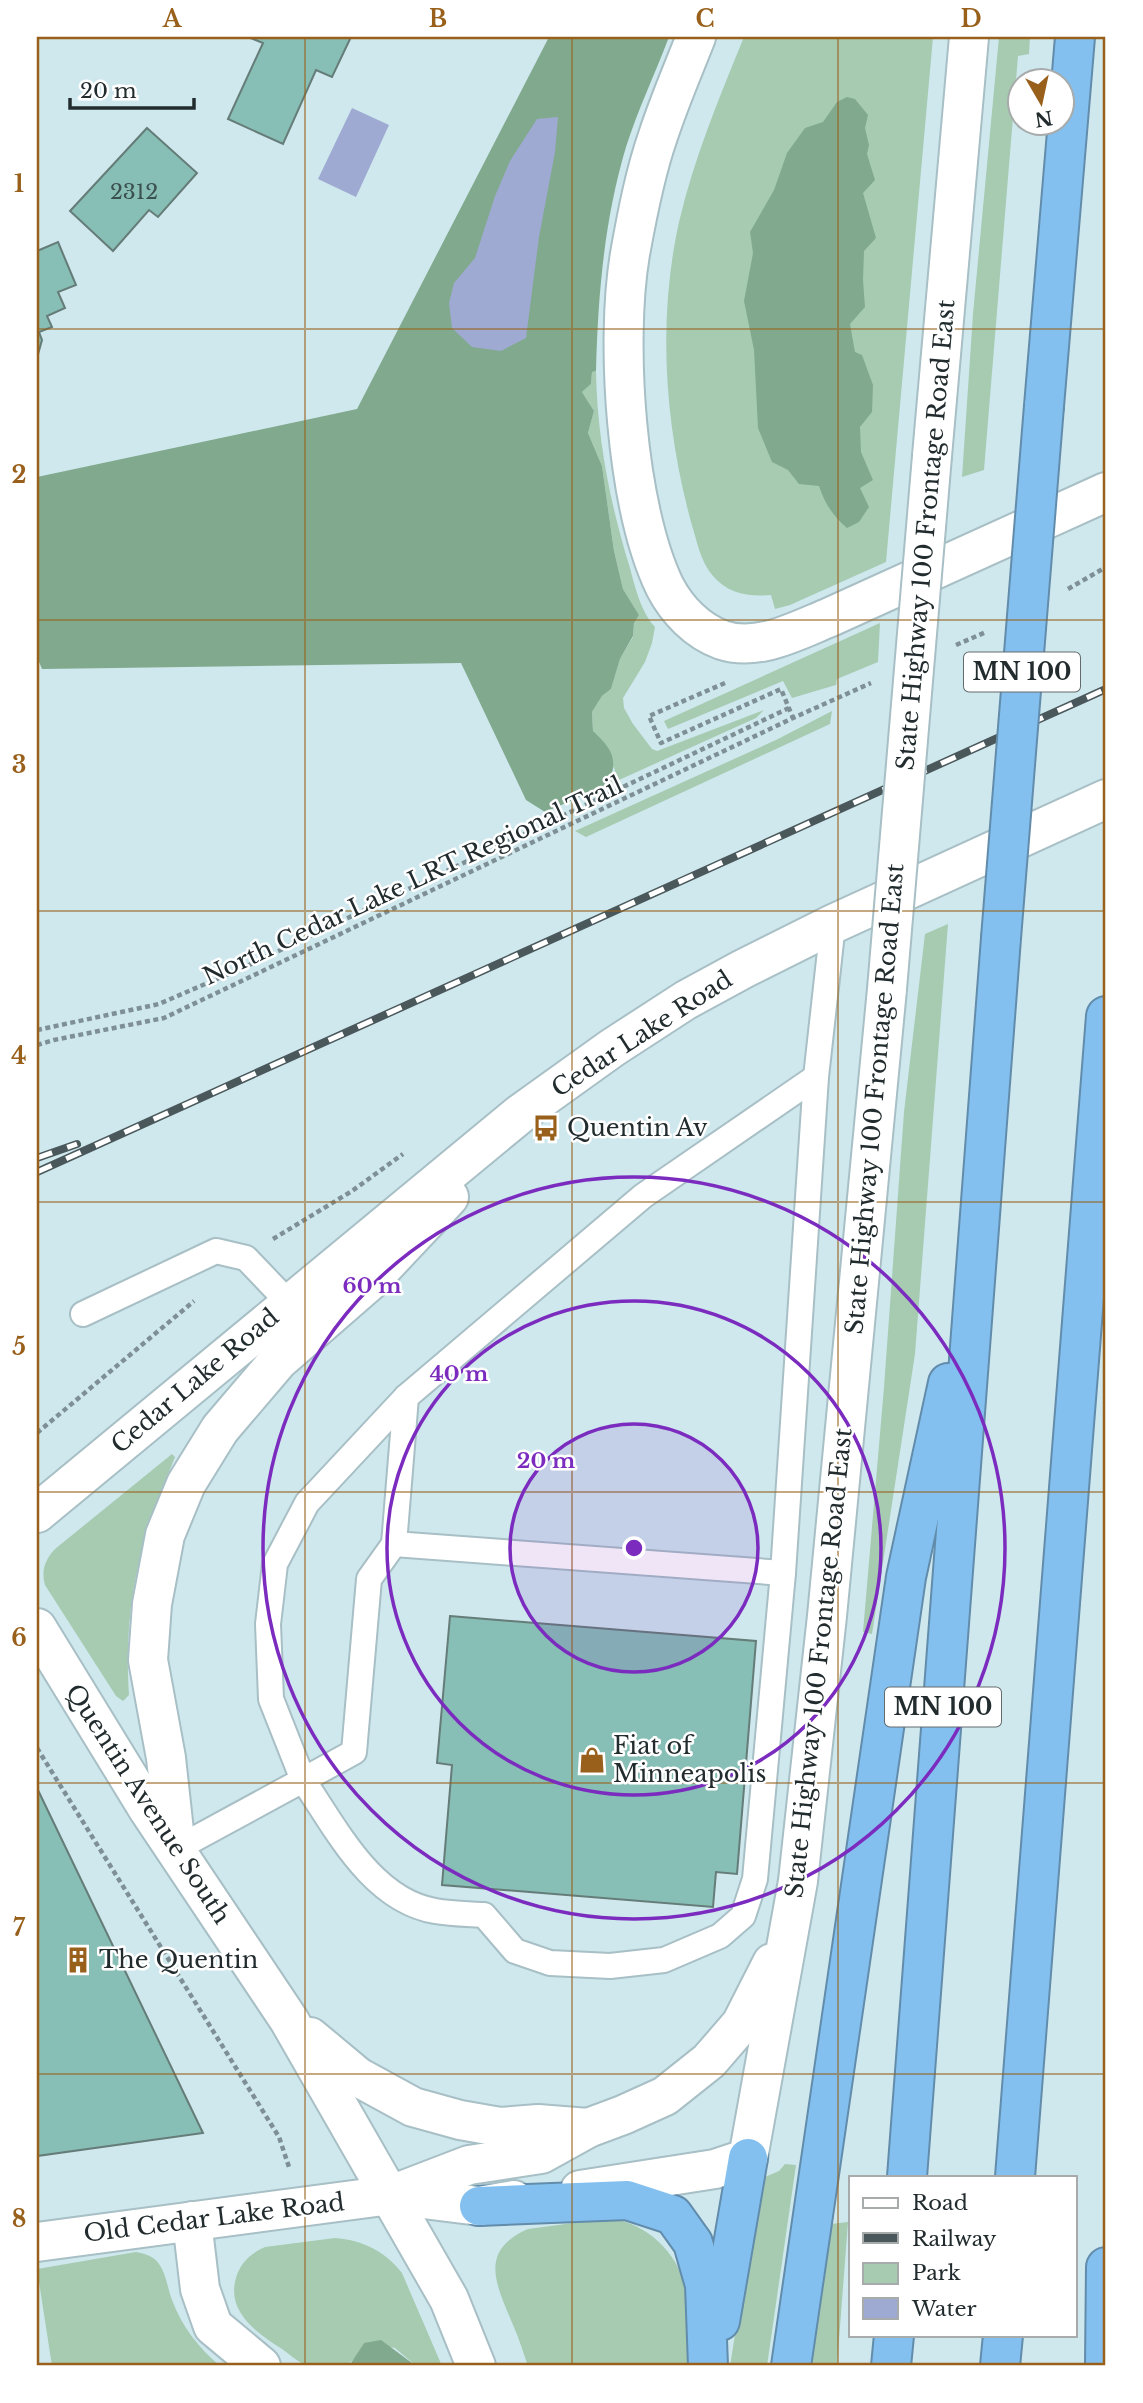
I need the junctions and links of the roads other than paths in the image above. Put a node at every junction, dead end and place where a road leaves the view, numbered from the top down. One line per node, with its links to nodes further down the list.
1 (696, 37): 4 (street)
2 (970, 37): 20 (street, State Highway 100 Frontage Road East, bridge)
3 (1075, 37): 10 (highway, MN 100, bridge)
4 (1106, 492)
5 (1106, 799): 6 (street, Cedar Lake Road)
6 (833, 925): 8 (lane); 9 (street, Cedar Lake Road)
7 (1106, 1016): 25 (highway)
8 (816, 1077): 13 (lane); 16 (lane)
9 (520, 1114): 11 (street, Cedar Lake Road); 19 (street)
10 (979, 1237): 24 (highway, MN 100); 36 (highway)
11 (289, 1303): 12 (lane); 14 (street, Cedar Lake Road)
12 (83, 1314)
13 (405, 1397): 15 (lane); 18 (lane)
14 (37, 1513)
15 (394, 1544): 16 (lane); 18 (lane)
16 (783, 1573): 18 (lane)
17 (37, 1628): 19 (street, Quentin Avenue South)
18 (303, 1780): 19 (lane)
19 (176, 1849): 21 (street, Quentin Avenue South)
20 (798, 1881): 22 (street, Old Cedar Lake Road); 23 (street, State Highway 100 Frontage Road East)
21 (289, 2020): 22 (street); 26 (street, Quentin Avenue South)
22 (589, 2128): 26 (street, Old Cedar Lake Road)
23 (748, 2158): 27 (street, Old Cedar Lake Road); 35 (highway)
24 (907, 2176)
25 (1016, 2176)
26 (391, 2195): 27 (street, Old Cedar Lake Road); 28 (street, Old Cedar Lake Road); 34 (street)
27 (479, 2206): 35 (highway)
28 (192, 2221): 29 (street, Old Cedar Lake Road); 33 (street)
29 (37, 2242)
30 (1106, 2267): 39 (highway)
31 (894, 2336): 37 (highway)
32 (1003, 2336): 38 (highway)
33 (261, 2366)
34 (476, 2366)
35 (710, 2366)
36 (790, 2366)
37 (891, 2366)
38 (1000, 2366)
39 (1105, 2366)

